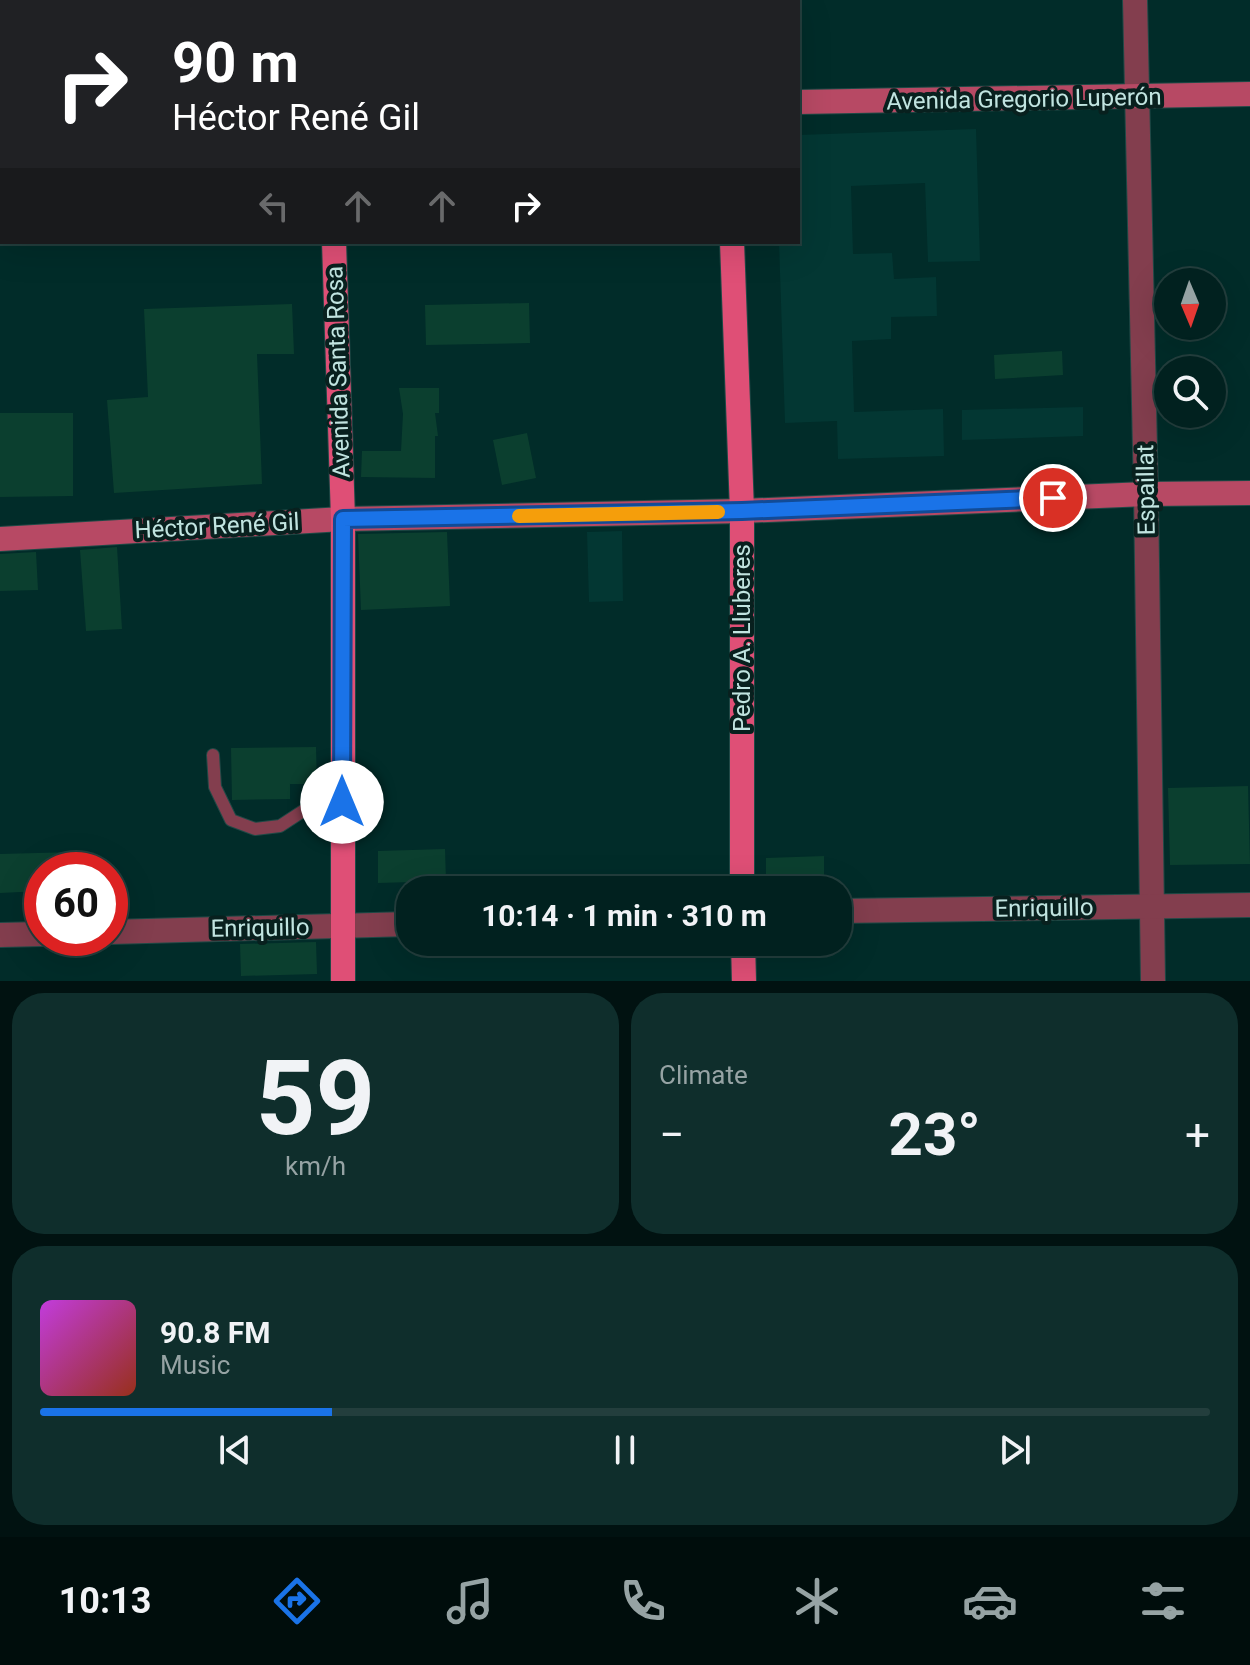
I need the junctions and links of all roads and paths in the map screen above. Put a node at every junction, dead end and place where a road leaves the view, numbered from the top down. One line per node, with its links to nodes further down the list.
1 (1135, 0): 3 (street, Espaillat)
2 (1250, 94): 3 (street, Avenida Gregorio Luperón)
3 (1138, 97): 4 (street, Avenida Gregorio Luperón); 8 (street, Espaillat)
4 (800, 102)
5 (334, 244): 10 (main road, Avenida Santa Rosa)
6 (732, 244): 9 (main road, Pedro A. Lluberes)
7 (1250, 493): 8 (street, Héctor René Gil)
8 (1146, 494): 9 (street, Héctor René Gil); 16 (street, Espaillat)
9 (742, 511): 10 (street, Héctor René Gil); 14 (main road, Pedro A. Lluberes)
10 (343, 519): 11 (street, Héctor René Gil); 13 (main road, Avenida Santa Rosa)
11 (0, 539)
12 (213, 755): 13 (lane)
13 (342, 802): 19 (main road, Avenida Santa Rosa)
14 (742, 876)
15 (1250, 905): 16 (street, Enriquillo)
16 (1151, 907): 17 (street, Enriquillo); 26 (street, Espaillat)
17 (852, 911)
18 (396, 924): 19 (street, Enriquillo)
19 (341, 926): 20 (street, Enriquillo); 24 (main road, Avenida Santa Rosa)
20 (128, 932)
21 (24, 934): 22 (street)
22 (0, 935)
23 (743, 956): 25 (main road)
24 (343, 981)
25 (744, 981)
26 (1153, 981)

